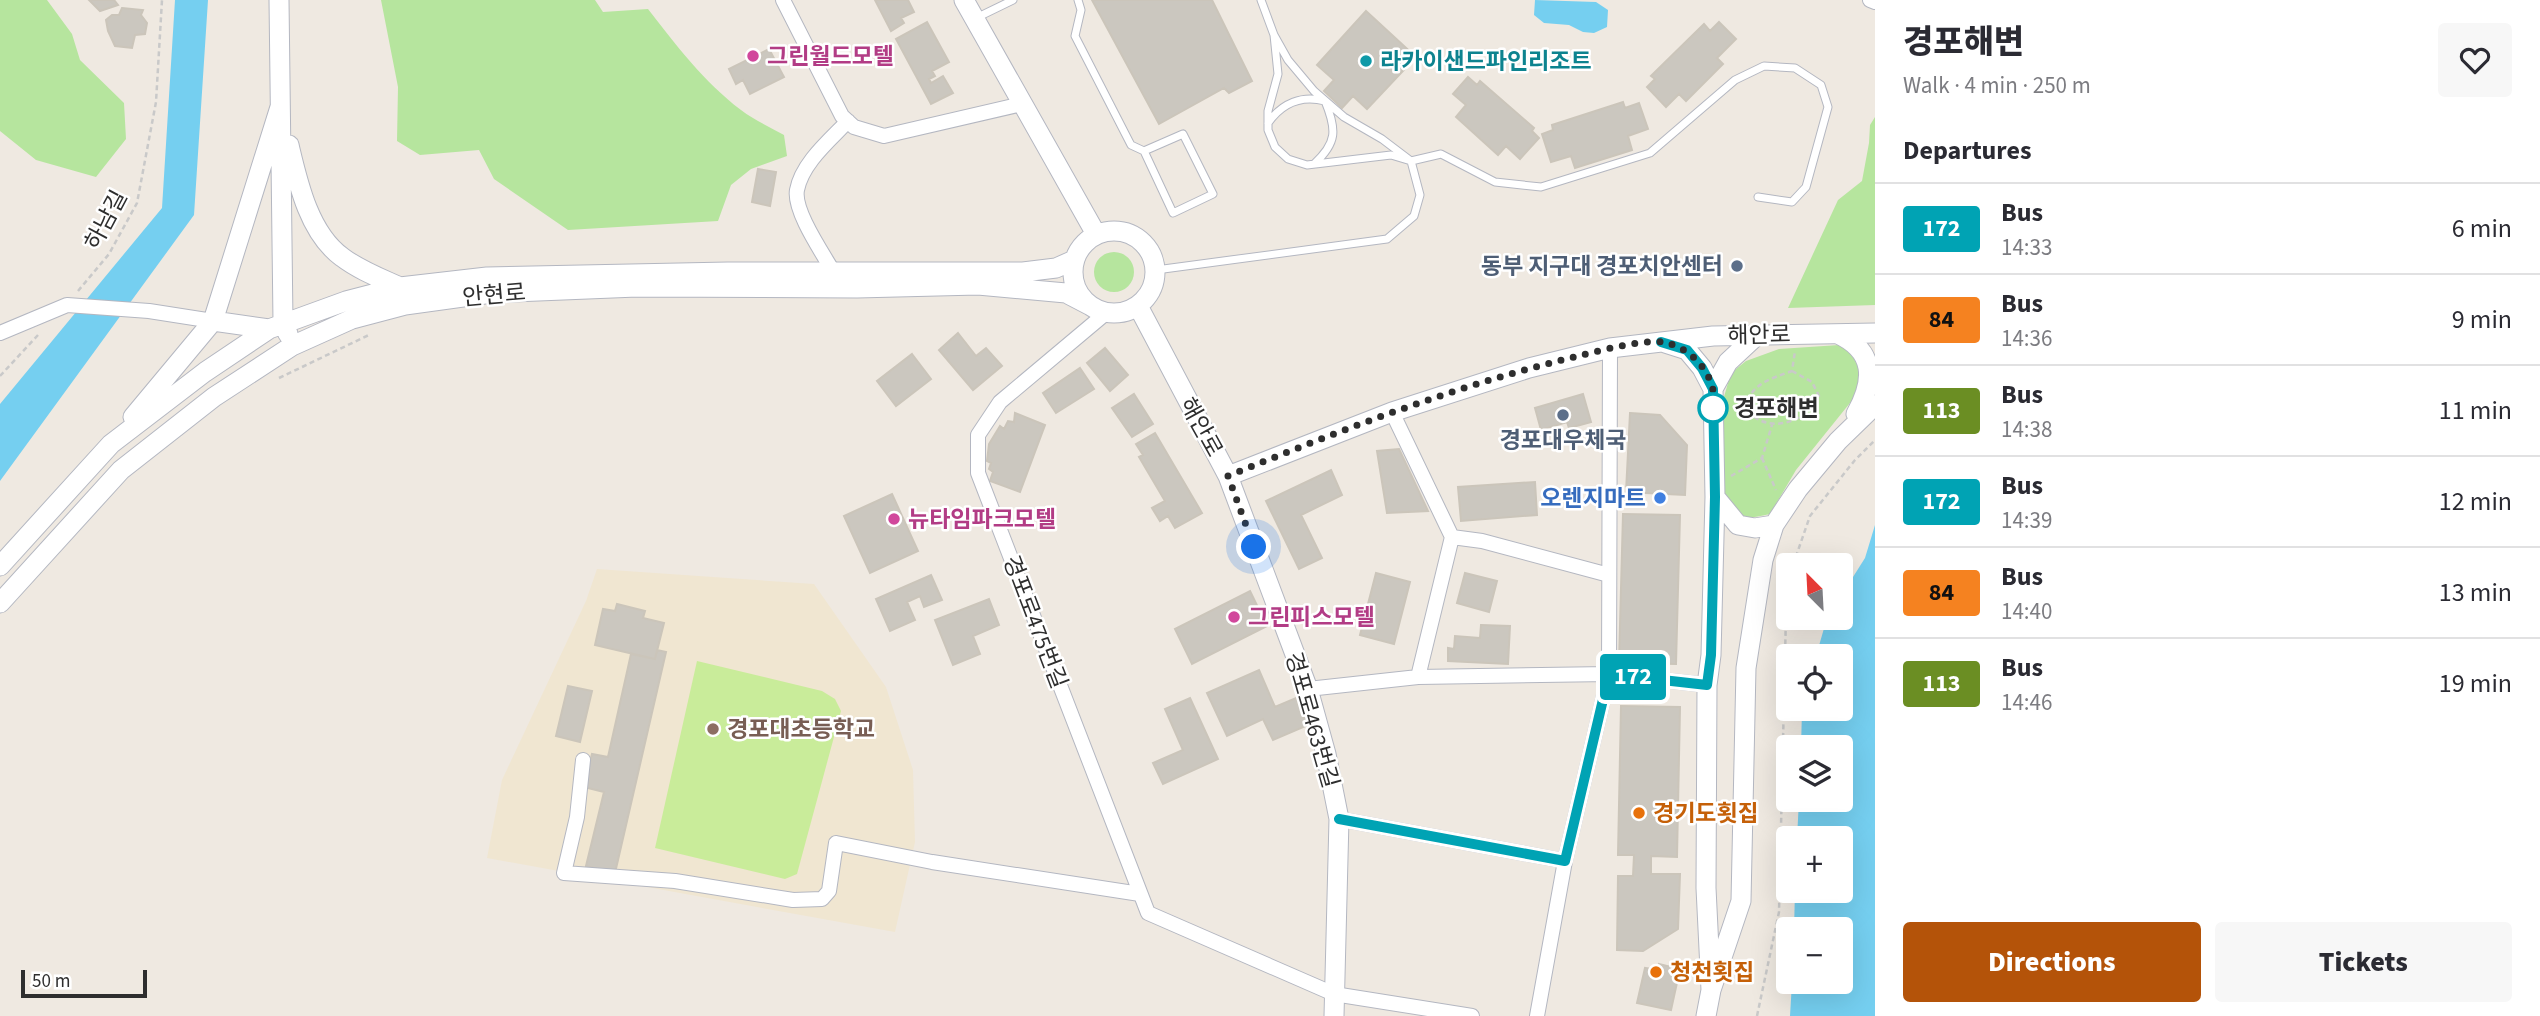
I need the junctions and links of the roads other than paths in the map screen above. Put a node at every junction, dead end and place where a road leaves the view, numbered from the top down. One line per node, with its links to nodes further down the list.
1 (279, 0): 13 (street)
2 (783, 0): 14 (street)
3 (964, 0): 9 (street)
4 (1013, 0): 9 (lane)
5 (1077, 0): 16 (lane)
6 (1261, 0): 10 (lane)
7 (1870, 0): 8 (street)
8 (1875, 2)
9 (975, 18): 12 (street)
10 (1274, 35): 11 (lane); 15 (lane)
11 (1325, 101): 15 (lane); 17 (lane); 18 (lane)
12 (1021, 104): 14 (street); 20 (street)
13 (280, 107): 24 (street); 27 (street); 28 (street)
14 (848, 121): 23 (street)
15 (1268, 123): 18 (lane)
16 (1144, 151): 16 (lane)
17 (1411, 161): 18 (lane); 19 (lane); 22 (lane)
18 (1313, 165)
19 (1758, 197)
20 (1096, 234): 21 (street); 22 (street)
21 (1074, 260): 23 (street, 안현로); 26 (street)
22 (1156, 270): 25 (street)
23 (834, 273): 24 (street, 안현로)
24 (400, 287): 28 (street, 안현로)
25 (1138, 306): 26 (street); 41 (street, 해안로)
26 (1098, 309): 34 (street, 안현로); 55 (street, 경포로475번길)
27 (213, 321): 28 (street); 29 (street); 40 (street)
28 (276, 326): 34 (street); 40 (street, 안현로)
29 (0, 332)
30 (1875, 332): 31 (street, 해안로)
31 (1836, 334): 32 (street, 해안로); 39 (street)
32 (1757, 335): 33 (street, 해안로); 36 (street)
33 (1661, 342): 35 (street, 해안로); 36 (street)
34 (292, 346): 47 (street, 안현로)
35 (1610, 348): 38 (street, 해안로); 46 (street)
36 (1713, 389): 42 (street)
37 (1875, 405): 39 (street)
38 (1392, 412): 41 (street, 해안로); 44 (street)
39 (1838, 441): 43 (street)
40 (107, 449): 45 (street, 안현로)
41 (1228, 476): 51 (street, 경포로463번길)
42 (1715, 497): 43 (street); 50 (street)
43 (1774, 524): 56 (street)
44 (1452, 537): 46 (street); 49 (street)
45 (0, 566)
46 (1609, 575): 48 (street)
47 (0, 603)
48 (1609, 674): 49 (street); 50 (street); 54 (street)
49 (1419, 677): 51 (street)
50 (1707, 685): 56 (street)
51 (1308, 689): 53 (street, 경포로463번길)
52 (583, 761): 55 (street)
53 (1339, 819): 54 (street); 57 (street, 경포로463번길)
54 (1565, 861): 60 (street)
55 (1140, 894): 57 (street, 경포로475번길)
56 (1711, 990): 61 (street)
57 (1334, 994): 58 (street, 경포로463번길); 59 (street, 경포로475번길)
58 (1334, 1016)
59 (1472, 1016)
60 (1537, 1016)
61 (1706, 1016)

